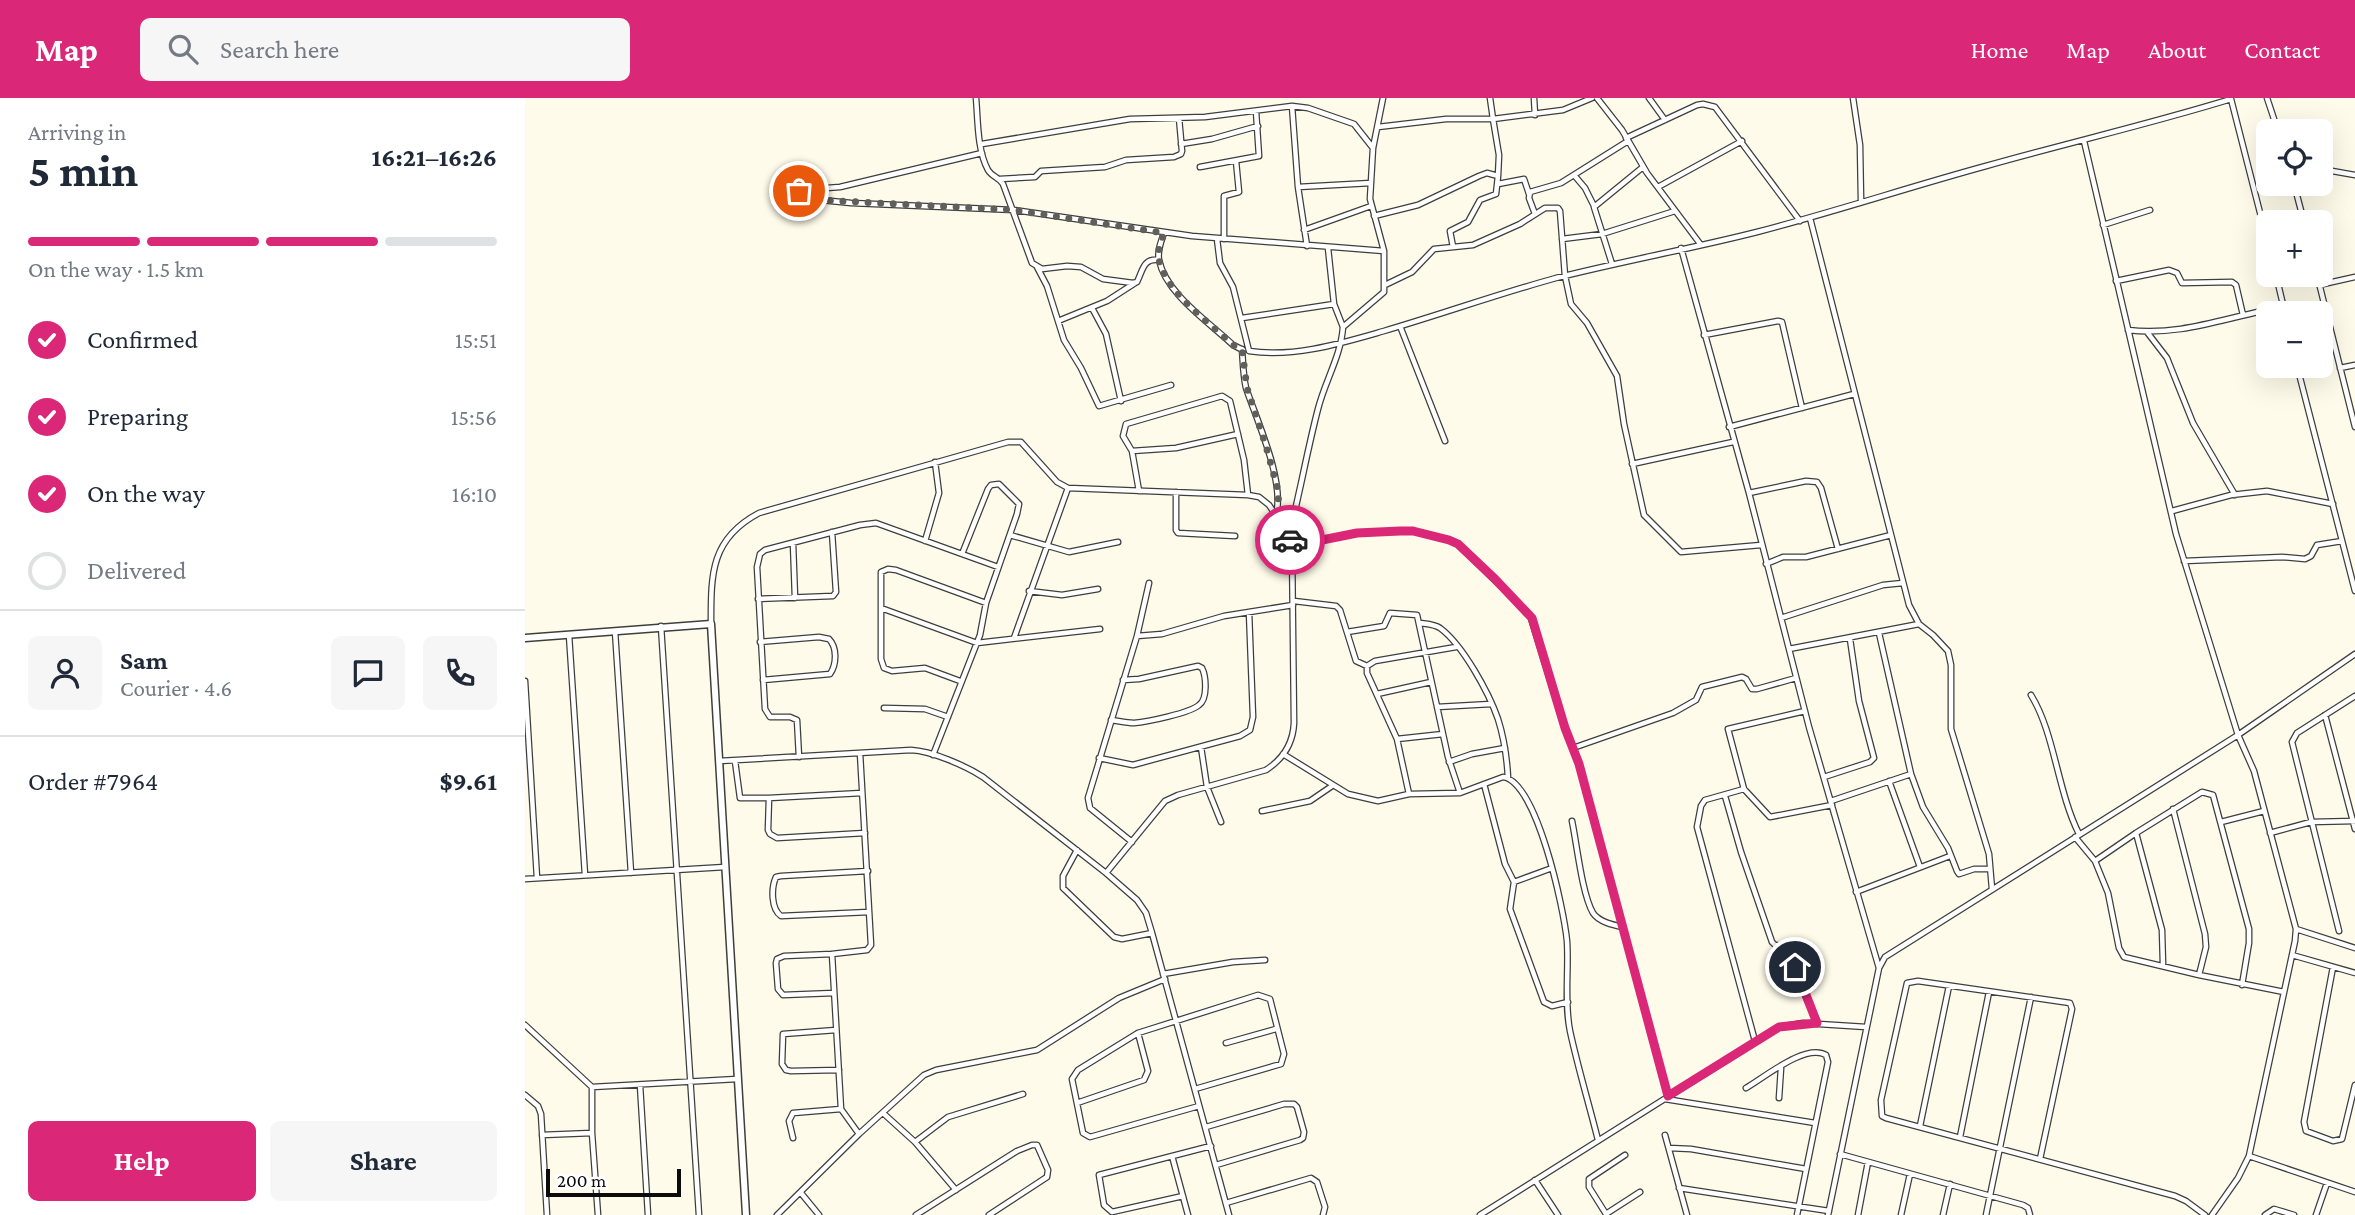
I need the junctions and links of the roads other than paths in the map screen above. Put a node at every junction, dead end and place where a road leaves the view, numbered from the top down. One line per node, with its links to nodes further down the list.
1 (976, 98): 22 (street)
2 (1384, 98): 18 (street)
3 (1490, 98): 14 (street)
4 (1534, 98): 12 (street)
5 (1594, 98): 12 (street); 19 (street)
6 (1649, 98): 16 (street)
7 (1853, 98): 39 (street)
8 (2267, 98): 15 (street)
9 (2232, 99): 21 (street); 44 (street)
10 (1292, 106): 11 (street); 24 (street); 36 (street)
11 (1257, 111): 13 (street); 17 (street)
12 (1535, 115): 14 (street)
13 (1179, 118): 22 (street); 23 (street)
14 (1493, 119): 18 (street); 32 (street)
15 (2274, 119)
16 (1665, 120): 19 (street); 20 (street)
17 (1258, 126): 23 (street); 26 (street)
18 (1378, 127): 24 (street)
19 (1627, 140): 28 (street); 30 (street)
20 (1742, 141): 37 (street); 49 (street)
21 (2084, 141): 39 (street); 50 (street)
22 (982, 144): 25 (street)
23 (1181, 144): 33 (street)
24 (1373, 148): 34 (street)
25 (982, 153): 33 (street); 42 (street)
26 (1236, 161): 27 (street); 55 (street)
27 (1200, 167)
28 (1643, 167): 37 (street); 41 (street)
29 (2333, 171): 31 (street)
30 (1574, 175): 38 (street); 41 (street)
31 (2355, 175)
32 (1498, 176): 35 (street); 47 (street)
33 (1000, 179): 42 (street)
34 (1371, 183): 36 (street); 40 (street)
35 (1498, 184): 38 (street); 59 (street)
36 (1298, 187): 51 (street)
37 (1658, 187): 45 (street)
38 (1529, 194): 46 (street)
39 (1861, 201): 48 (street)
40 (1371, 206): 47 (street); 51 (street)
41 (1594, 206): 53 (street)
42 (1014, 210): 52 (street); 65 (street)
43 (2150, 210): 50 (street)
44 (2260, 210)
45 (1675, 211): 53 (street); 57 (street)
46 (1535, 214): 56 (street); 59 (street)
47 (1374, 216): 62 (street)
48 (1810, 218): 49 (street); 91 (street)
49 (1800, 221): 57 (street)
50 (2103, 225): 68 (street)
51 (1304, 230): 58 (street)
52 (1164, 233): 54 (street); 63 (street)
53 (1602, 234): 56 (street); 64 (street)
54 (1217, 239): 55 (street); 77 (street)
55 (1224, 239): 58 (street)
56 (1563, 239): 66 (street)
57 (1701, 245): 61 (street)
58 (1307, 246): 60 (street)
59 (1453, 247): 71 (street)
60 (1328, 248): 62 (street); 73 (street)
61 (1681, 248): 64 (street); 83 (street)
62 (1384, 251): 71 (street)
63 (1159, 260): 69 (street); 85 (street)
64 (1612, 264): 66 (street)
65 (1037, 267): 69 (street); 78 (street)
66 (1565, 276): 79 (street); 101 (street)
67 (2355, 277): 70 (street)
68 (2116, 281): 76 (street); 81 (street)
69 (1137, 282): 74 (street)
70 (2333, 282)
71 (1385, 285): 80 (street)
72 (2320, 287): 88 (street)
73 (1334, 304): 77 (street); 80 (street)
74 (1092, 308): 78 (street); 92 (street)
75 (2256, 313): 76 (street)
76 (2243, 315): 82 (street)
77 (1242, 318): 86 (street)
78 (1058, 321): 92 (street)
79 (1400, 326): 84 (street); 97 (street)
80 (1343, 327): 84 (street)
81 (2128, 330): 82 (street); 109 (street)
82 (2147, 332): 107 (street)
83 (1704, 335): 93 (street); 94 (street)
84 (1342, 343): 86 (street); 112 (street)
85 (1242, 349): 86 (street); 110 (street)
86 (1249, 351)
87 (2355, 365): 88 (street)
88 (2340, 369): 95 (street)
89 (2300, 378): 108 (street)
90 (1171, 385): 92 (street)
91 (1854, 394): 93 (street); 113 (street)
92 (1121, 401)
93 (1802, 408): 94 (street)
94 (1729, 427): 98 (street)
95 (2355, 427)
96 (1238, 434): 99 (street); 99 (street); 106 (street)
97 (1445, 441)
98 (1733, 442): 101 (street); 105 (street)
99 (1132, 451): 103 (street)
100 (935, 462): 102 (street); 116 (street); 141 (street)
101 (1632, 464): 120 (street)
102 (1068, 488): 103 (street); 122 (street)
103 (1139, 491): 104 (street)
104 (1176, 492): 106 (street); 115 (street)
105 (1748, 493): 120 (street); 123 (street)
106 (1248, 495): 110 (street)
107 (2235, 495): 108 (street); 109 (street)
108 (2333, 504): 117 (street)
109 (2172, 510): 125 (street)
110 (1276, 516): 112 (street)
111 (832, 532): 116 (street); 119 (street); 133 (street)
112 (1289, 535): 121 (street)
113 (1891, 535): 123 (street); 129 (street)
114 (1010, 536): 122 (street); 124 (street); 127 (street)
115 (1235, 536)
116 (925, 541): 124 (street)
117 (2342, 541): 125 (street); 132 (street)
118 (1118, 542): 122 (street)
119 (793, 543): 133 (street); 134 (street)
120 (1761, 545): 126 (street)
121 (1292, 546): 136 (street); 181 (street)
122 (1046, 547): 131 (street)
123 (1838, 549): 126 (street)
124 (962, 554): 127 (street)
125 (2184, 561): 177 (street)
126 (1766, 564): 139 (street)
127 (998, 567): 135 (street)
128 (1149, 583): 149 (street)
129 (1903, 583): 139 (street); 142 (street)
130 (1098, 589): 131 (street)
131 (1029, 591): 151 (street)
132 (2355, 591)
133 (795, 598): 134 (street)
134 (758, 599): 153 (street)
135 (986, 603): 137 (street); 154 (street)
136 (1294, 603): 138 (street); 146 (street); 183 (street)
137 (881, 608): 154 (street); 164 (street)
138 (1249, 612): 149 (street); 179 (street)
139 (1781, 618): 156 (street)
140 (1420, 623): 146 (street); 155 (street); 157 (street)
141 (711, 624): 143 (street); 187 (street)
142 (1919, 624): 147 (street); 224 (street)
143 (661, 626): 145 (street); 225 (street)
144 (1100, 629): 151 (street)
145 (615, 631): 148 (street); 227 (street)
146 (1347, 632): 159 (street)
147 (1878, 633): 152 (street); 190 (street)
148 (569, 634): 150 (street); 229 (street)
149 (1137, 635): 162 (street)
150 (525, 638)
151 (1014, 638): 154 (street)
152 (1850, 639): 156 (street); 191 (street)
153 (760, 642): 161 (street); 161 (street)
154 (977, 643): 164 (street)
155 (1456, 647): 157 (street); 169 (street)
156 (1789, 649): 160 (street)
157 (1425, 654): 159 (street); 165 (street)
158 (2355, 654): 177 (street)
159 (1367, 666): 166 (street)
160 (1796, 678): 172 (street); 181 (street)
161 (763, 680): 185 (street)
162 (1123, 680): 175 (street); 175 (street)
163 (525, 681): 231 (street)
164 (960, 681): 174 (street)
165 (1431, 682): 166 (street); 170 (street)
166 (1377, 694): 178 (street)
167 (2031, 695): 216 (street)
168 (2355, 696): 173 (street)
169 (1491, 704): 170 (street); 180 (street)
170 (1437, 707): 176 (street)
171 (884, 708): 174 (street)
172 (1805, 711): 191 (street); 197 (street)
173 (2325, 715): 209 (street); 211 (street)
174 (948, 717): 184 (street)
175 (1111, 720): 186 (street)
176 (1443, 734): 178 (street); 189 (street)
177 (2238, 735): 206 (street); 216 (street)
178 (1397, 739): 200 (street)
179 (1201, 747): 186 (street); 196 (street)
180 (1505, 748): 189 (street); 192 (street)
181 (1573, 748): 236 (street)
182 (860, 753): 184 (street); 185 (street); 198 (street)
183 (1283, 754): 195 (street); 196 (street)
184 (933, 755): 218 (street)
185 (799, 757): 188 (street)
186 (1099, 758): 217 (street)
187 (719, 761): 188 (street); 221 (street)
188 (735, 761): 202 (street)
189 (1449, 762): 199 (street)
190 (1910, 774): 193 (street); 219 (street)
191 (1824, 777): 203 (street)
192 (1508, 778): 194 (street); 223 (street)
193 (1889, 781): 203 (street); 222 (street)
194 (1484, 784): 199 (street); 232 (street)
195 (1332, 786): 200 (street); 205 (street)
196 (1207, 787): 207 (street); 217 (street)
197 (1744, 789): 201 (street); 203 (street)
198 (862, 793): 202 (street); 214 (street)
199 (1460, 793): 200 (street)
200 (1409, 794)
201 (1725, 796): 258 (street); 264 (street)
202 (769, 798): 214 (street)
203 (1832, 803): 234 (street)
204 (2173, 809): 210 (street); 213 (street); 248 (street)
205 (1262, 811)
206 (2264, 811): 210 (street); 215 (street)
207 (1221, 821)
208 (1572, 821): 236 (street)
209 (2354, 821): 211 (street); 212 (street)
210 (2221, 822): 250 (street)
211 (2311, 822): 215 (street); 238 (street)
212 (2355, 829)
213 (2136, 832): 220 (street); 244 (street)
214 (865, 833): 226 (street)
215 (2270, 833): 237 (street)
216 (2077, 835): 220 (street); 233 (street)
217 (1132, 842): 228 (street)
218 (1077, 850): 228 (street); 239 (street)
219 (1950, 856): 222 (street); 224 (street)
220 (2095, 861): 244 (street)
221 (726, 867): 225 (street); 268 (street)
222 (1920, 867): 234 (street)
223 (1552, 868): 232 (street); 256 (street)
224 (1990, 869): 233 (street)
225 (678, 870): 227 (street); 269 (street)
226 (868, 871): 235 (street); 235 (street)
227 (631, 873): 229 (street)
228 (1106, 873): 239 (street)
229 (585, 875): 231 (street)
230 (525, 878): 231 (street)
231 (537, 878)
232 (1514, 882): 256 (street)
233 (1992, 889): 246 (street)
234 (1856, 892): 246 (street)
235 (870, 912): 241 (street)
236 (1623, 927): 277 (street)
237 (2296, 929): 240 (street); 242 (street)
238 (2339, 931)
239 (1152, 933): 249 (street)
240 (2355, 948)
241 (832, 954): 254 (street); 254 (street)
242 (2292, 955): 245 (street); 253 (street)
243 (1265, 960): 249 (street)
244 (2163, 965): 248 (street)
245 (2333, 967): 247 (street); 271 (street)
246 (1879, 968): 260 (street)
247 (2355, 973)
248 (2199, 975): 250 (street)
249 (1164, 976): 257 (street); 282 (street)
250 (2242, 985): 253 (street)
251 (1949, 986): 252 (street); 284 (street); 284 (street)
252 (1989, 992): 255 (street); 290 (street)
253 (2284, 992): 300 (street)
254 (834, 993): 262 (street)
255 (2031, 997): 296 (street); 301 (street)
256 (1568, 1002): 292 (street)
257 (1177, 1020): 261 (street); 263 (street); 274 (street)
258 (1817, 1023): 260 (street); 264 (street)
259 (525, 1025): 272 (street)
260 (1866, 1027): 297 (street)
261 (1276, 1029): 265 (street); 274 (street)
262 (836, 1030): 267 (street); 267 (street)
263 (1138, 1033): 279 (street); 279 (street)
264 (1755, 1041): 277 (street)
265 (1226, 1044)
266 (1781, 1068): 273 (street); 278 (street); 283 (street)
267 (839, 1070): 281 (street)
268 (737, 1079): 269 (street); 324 (street)
269 (692, 1082): 270 (street); 323 (street)
270 (641, 1085): 272 (street); 322 (street)
271 (2355, 1085)
272 (592, 1087): 286 (street)
273 (1746, 1088)
274 (1195, 1089): 280 (street)
275 (1023, 1094): 293 (street)
276 (525, 1095): 288 (street)
277 (1666, 1097): 283 (street); 292 (street)
278 (1779, 1098)
279 (1077, 1103): 280 (street)
280 (1199, 1106): 285 (street)
281 (841, 1109): 287 (street); 291 (street)
282 (883, 1112): 287 (street); 293 (street)
283 (1815, 1123): 304 (street)
284 (1920, 1126): 290 (street)
285 (1206, 1127): 294 (street); 303 (street)
286 (591, 1133): 288 (street); 321 (street)
287 (859, 1134): 313 (street)
288 (542, 1135): 320 (street)
289 (1665, 1135): 295 (street)
290 (1960, 1137): 296 (street)
291 (793, 1138)
292 (1598, 1140): 306 (street)
293 (915, 1142): 310 (street)
294 (1211, 1146): 299 (street); 303 (street)
295 (1669, 1148): 304 (street); 309 (street)
296 (2000, 1148): 301 (street); 315 (street)
297 (1840, 1154): 302 (street); 318 (street)
298 (1625, 1155): 319 (street)
299 (1172, 1156): 314 (street); 314 (street)
300 (2249, 1156): 307 (street); 342 (street)
301 (2040, 1159): 341 (street)
302 (1868, 1162): 305 (street); 336 (street)
303 (1216, 1165): 316 (street)
304 (1805, 1169): 317 (street)
305 (1910, 1174): 308 (street); 337 (street)
306 (1535, 1180): 332 (street); 333 (street)
307 (2327, 1183): 312 (street); 345 (street)
308 (1950, 1184): 315 (street); 338 (street)
309 (1679, 1188): 317 (street); 334 (street)
310 (956, 1190): 327 (street); 328 (street)
311 (1640, 1192): 319 (street)
312 (2355, 1192)
313 (801, 1194): 325 (street); 326 (street)
314 (1183, 1196): 329 (street)
315 (1990, 1196): 339 (street); 340 (street)
316 (1226, 1203): 330 (street); 331 (street)
317 (1798, 1207): 318 (street); 335 (street)
318 (1828, 1213)
319 (1605, 1214)
320 (547, 1215)
321 (598, 1215)
322 (648, 1215)
323 (699, 1215)
324 (746, 1215)
325 (777, 1215)
326 (820, 1215)
327 (916, 1215)
328 (989, 1215)
329 (1188, 1215)
330 (1229, 1215)
331 (1323, 1215)
332 (1480, 1215)
333 (1558, 1215)
334 (1687, 1215)
335 (1797, 1215)
336 (1857, 1215)
337 (1901, 1215)
338 (1943, 1215)
339 (1986, 1215)
340 (2030, 1215)
341 (2205, 1215)
342 (2212, 1215)
343 (2265, 1215): 344 (street)
344 (2294, 1215)
345 (2316, 1215)

